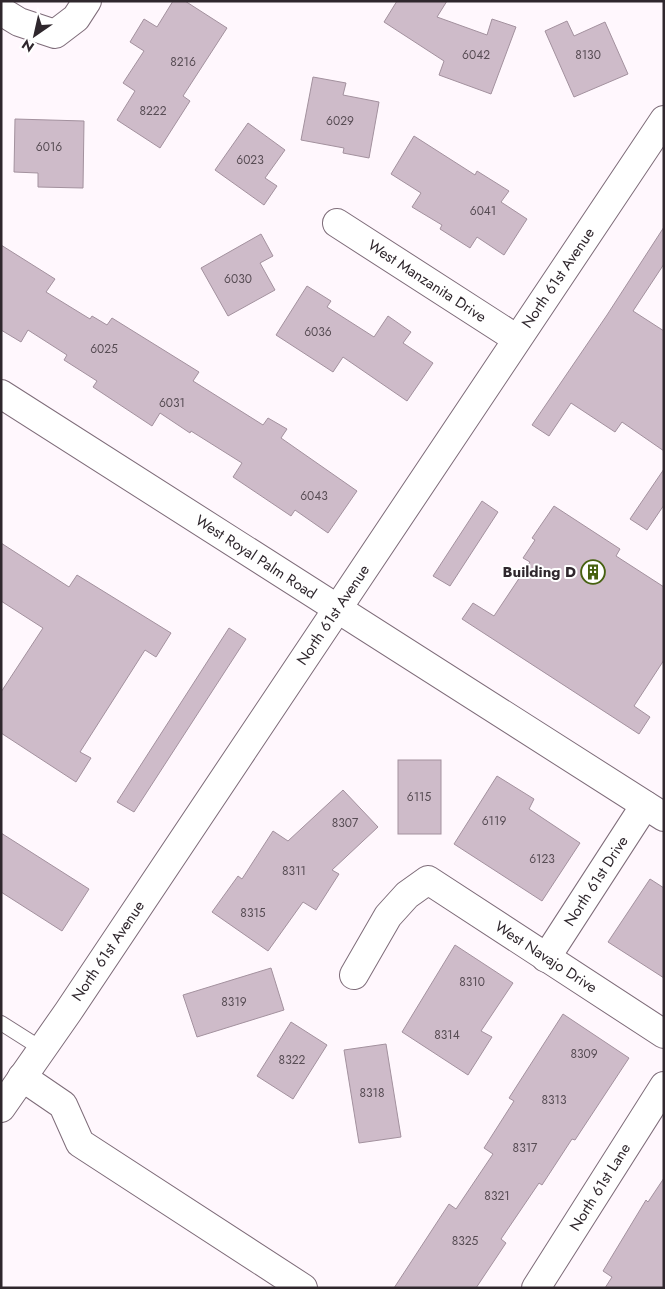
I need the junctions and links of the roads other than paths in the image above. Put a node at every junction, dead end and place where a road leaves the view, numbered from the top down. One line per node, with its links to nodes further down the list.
1 (87, 1): 2 (street)
2 (1, 11)
3 (664, 120): 5 (street, North 61st Avenue)
4 (337, 223): 5 (street, West Manzanita Drive)
5 (517, 339): 7 (street, North 61st Avenue)
6 (1, 394): 7 (street, West Royal Palm Road)
7 (337, 609): 8 (street, West Royal Palm Road); 13 (street, North 61st Avenue)
8 (655, 811): 9 (street, North 61st Drive)
9 (546, 958): 10 (street, West Navajo Drive); 12 (street, West Navajo Drive)
10 (354, 975)
11 (1, 1023): 13 (lane)
12 (664, 1034)
13 (42, 1049): 14 (street, North 61st Avenue)
14 (22, 1077): 16 (street, North 61st Avenue); 17 (street)
15 (664, 1086): 18 (street, North 61st Lane)
16 (1, 1108)
17 (304, 1288)
18 (536, 1288)

